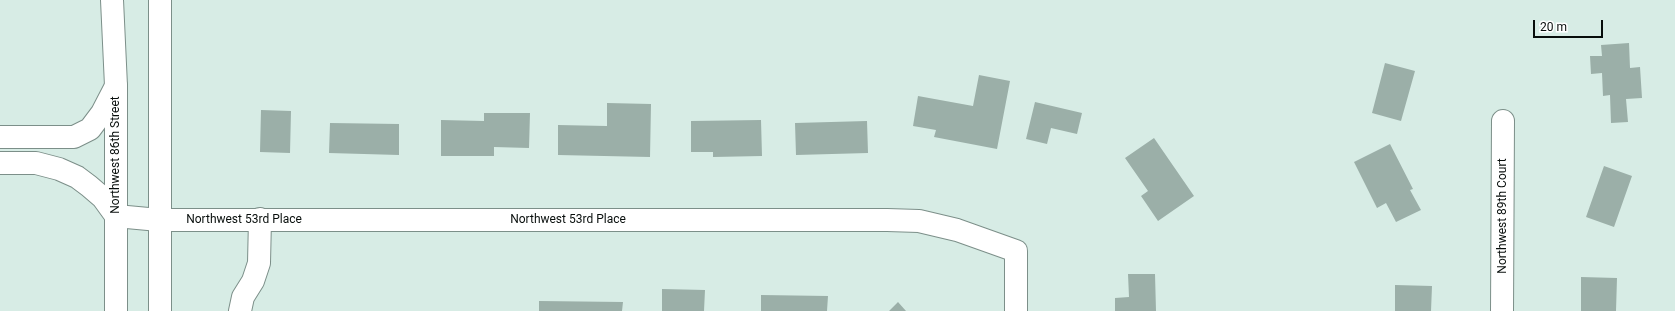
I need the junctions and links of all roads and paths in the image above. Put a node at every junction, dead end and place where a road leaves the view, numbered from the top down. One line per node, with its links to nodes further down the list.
1 (112, 0): 3 (street, Northwest 86th Street)
2 (160, 0): 9 (street)
3 (116, 86): 5 (street); 7 (street, Northwest 86th Street)
4 (1503, 121): 14 (street, Northwest 89th Court)
5 (0, 137)
6 (0, 163): 7 (street)
7 (116, 216): 9 (street, Northwest 53rd Place); 10 (street, Northwest 86th Street)
8 (260, 219): 9 (street, Northwest 53rd Place); 12 (street); 13 (street, Northwest 53rd Place)
9 (159, 220): 11 (street)
10 (116, 311)
11 (160, 311)
12 (240, 311)
13 (1016, 311)
14 (1502, 311)

